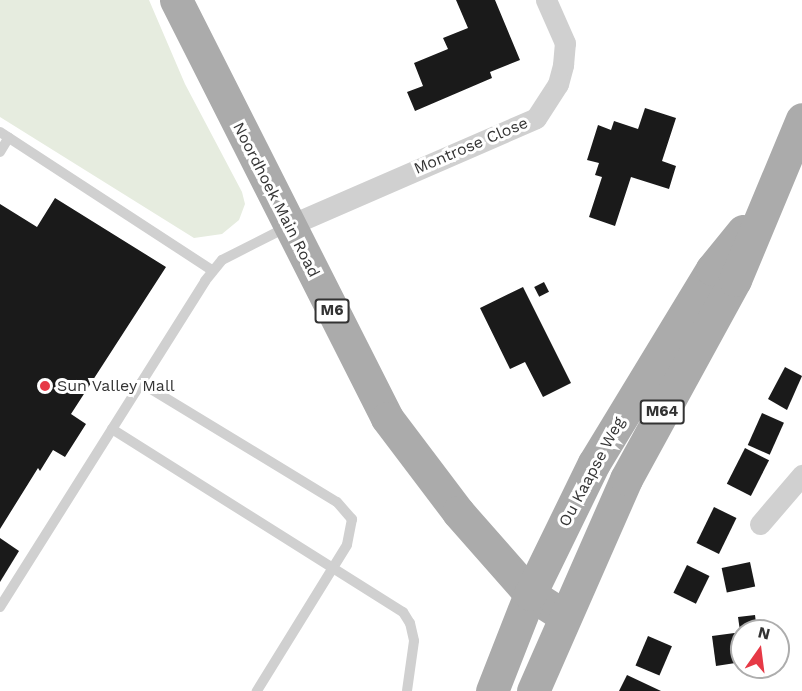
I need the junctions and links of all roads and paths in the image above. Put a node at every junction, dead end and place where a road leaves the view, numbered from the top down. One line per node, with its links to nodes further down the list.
1 (176, 0): 7 (main road, Noordhoek Main Road / M6)
2 (546, 0): 7 (street, Montrose Close)
3 (802, 119): 6 (main road, Ou Kaapse Weg / M64)
4 (4, 135): 5 (lane); 8 (lane)
5 (0, 152)
6 (761, 209): 14 (main road, Ou Kaapse Weg / M64); 16 (main road, Ou Kaapse Weg / M64)
7 (288, 226): 8 (lane); 14 (main road, Noordhoek Main Road / M6)
8 (213, 272): 9 (lane)
9 (141, 383): 10 (lane); 13 (lane)
10 (112, 429): 13 (lane); 15 (lane)
11 (802, 475): 12 (street)
12 (760, 524)
13 (332, 568): 17 (lane); 18 (lane)
14 (530, 594): 16 (main road, Noordhoek Main Road / M6); 19 (main road, Ou Kaapse Weg)
15 (0, 608)
16 (564, 616): 20 (main road, Ou Kaapse Weg)
17 (257, 691)
18 (406, 691)
19 (492, 691)
20 (533, 691)

